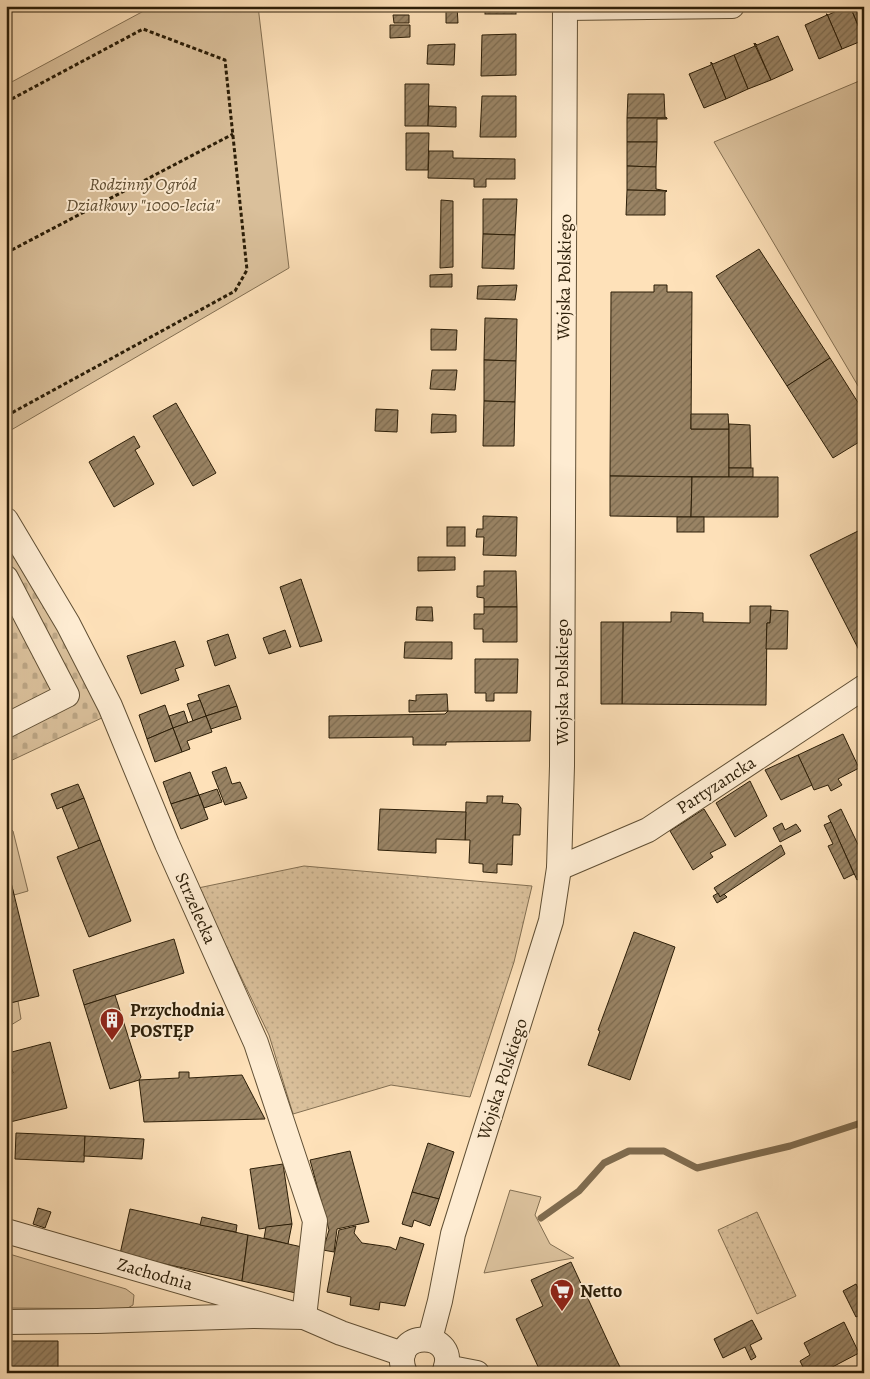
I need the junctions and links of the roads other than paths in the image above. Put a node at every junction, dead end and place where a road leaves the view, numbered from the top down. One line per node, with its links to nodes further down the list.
1 (732, 6): 2 (street)
2 (565, 7): 7 (street, Wojska Polskiego)
3 (6, 520): 9 (street, Strzelecka)
4 (6, 578): 6 (street)
5 (864, 687): 7 (street, Partyzancka)
6 (6, 726)
7 (559, 868): 11 (street, Wojska Polskiego)
8 (6, 1231): 9 (street, Zachodnia)
9 (304, 1318): 10 (street, Zachodnia); 12 (street, Zachodnia)
10 (6, 1322)
11 (430, 1339): 12 (street); 13 (street)
12 (404, 1363)
13 (445, 1370): 14 (street)
14 (477, 1373)

